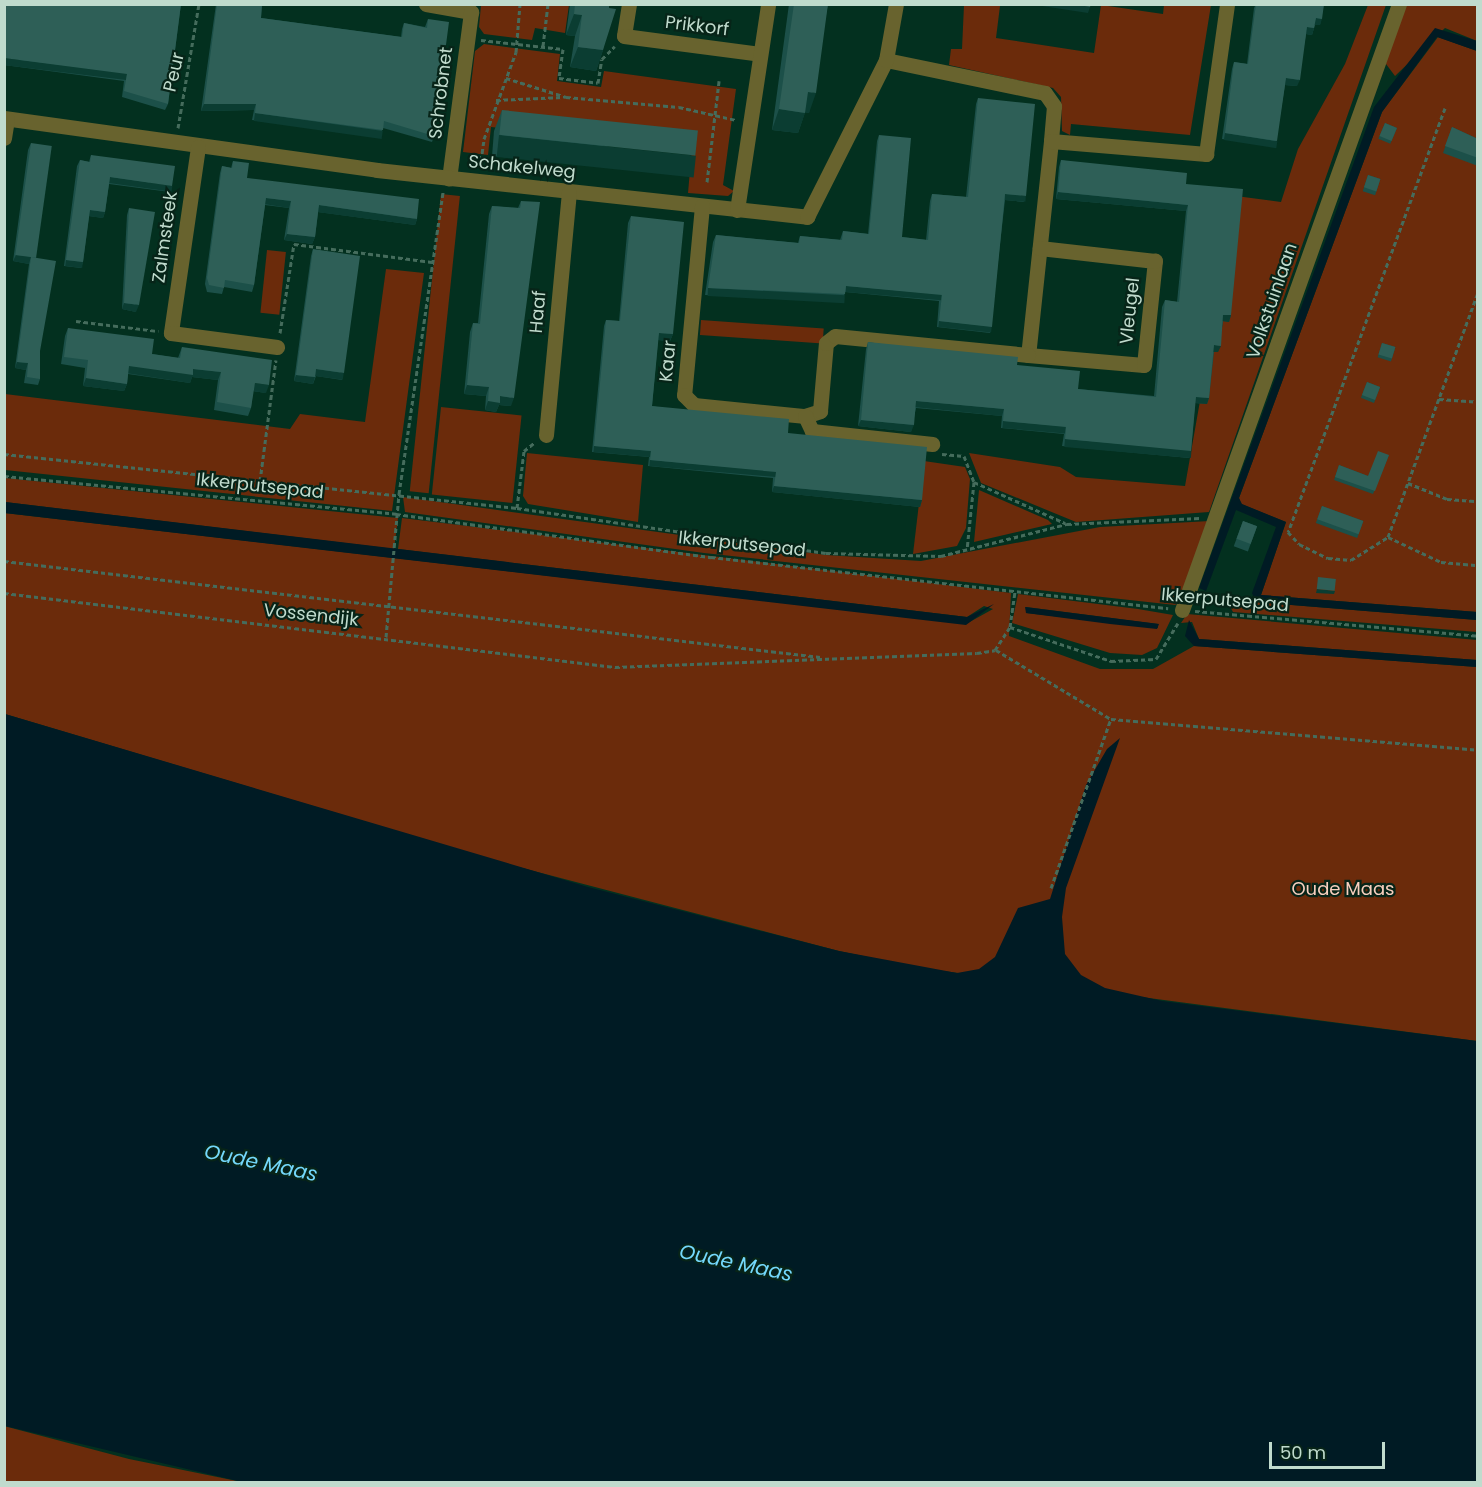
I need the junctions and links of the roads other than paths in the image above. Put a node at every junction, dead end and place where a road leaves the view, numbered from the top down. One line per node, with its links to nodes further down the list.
1 (426, 4): 13 (street, Schrobnet)
2 (628, 4): 7 (street, Prikkorf)
3 (768, 4): 7 (street)
4 (896, 4): 8 (street, Schakelweg)
5 (1227, 4): 11 (street)
6 (1399, 4): 23 (street, Volkstuinlaan)
7 (760, 54): 16 (street)
8 (886, 60): 11 (street); 16 (street, Schakelweg)
9 (6, 119): 10 (street); 12 (street, Schakelweg)
10 (4, 138)
11 (1051, 141): 17 (street)
12 (198, 147): 13 (street, Schakelweg); 18 (street, Zalmsteek)
13 (449, 179): 14 (street, Schakelweg)
14 (569, 192): 15 (street, Schakelweg); 21 (street, Haaf)
15 (702, 206): 16 (street, Schakelweg); 20 (street, Kaar)
16 (737, 210)
17 (1040, 248): 19 (street); 19 (street, Vleugel)
18 (278, 347)
19 (1028, 355): 20 (street)
20 (805, 416): 22 (street)
21 (546, 435)
22 (932, 444)
23 (1182, 610)

